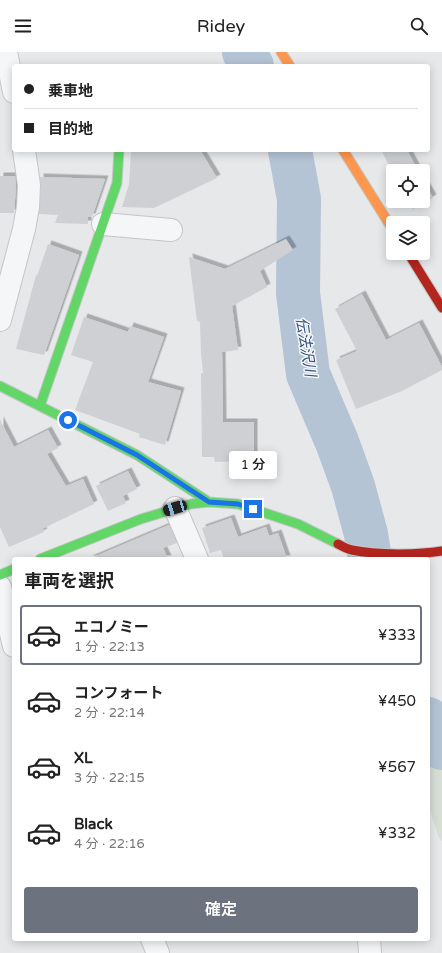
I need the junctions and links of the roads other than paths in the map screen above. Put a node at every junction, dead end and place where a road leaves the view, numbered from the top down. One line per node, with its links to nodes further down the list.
1 (6, 52): 4 (street)
2 (281, 52): 3 (street)
3 (289, 64)
4 (12, 82)
5 (24, 152): 13 (street)
6 (119, 152): 9 (street)
7 (344, 152): 8 (street)
8 (386, 219)
9 (103, 224): 10 (street); 15 (street)
10 (171, 230)
11 (412, 260): 12 (street)
12 (442, 308)
13 (0, 320)
14 (0, 386): 15 (street)
15 (40, 406): 16 (street)
16 (209, 502): 17 (street); 18 (street)
17 (175, 508): 19 (street); 20 (street)
18 (442, 551)
19 (45, 557)
20 (196, 557)
21 (12, 570): 22 (street)
22 (0, 575)
23 (0, 587): 24 (street)
24 (12, 638)
25 (153, 941): 27 (street)
26 (369, 941): 28 (street)
27 (158, 953)
28 (370, 953)

